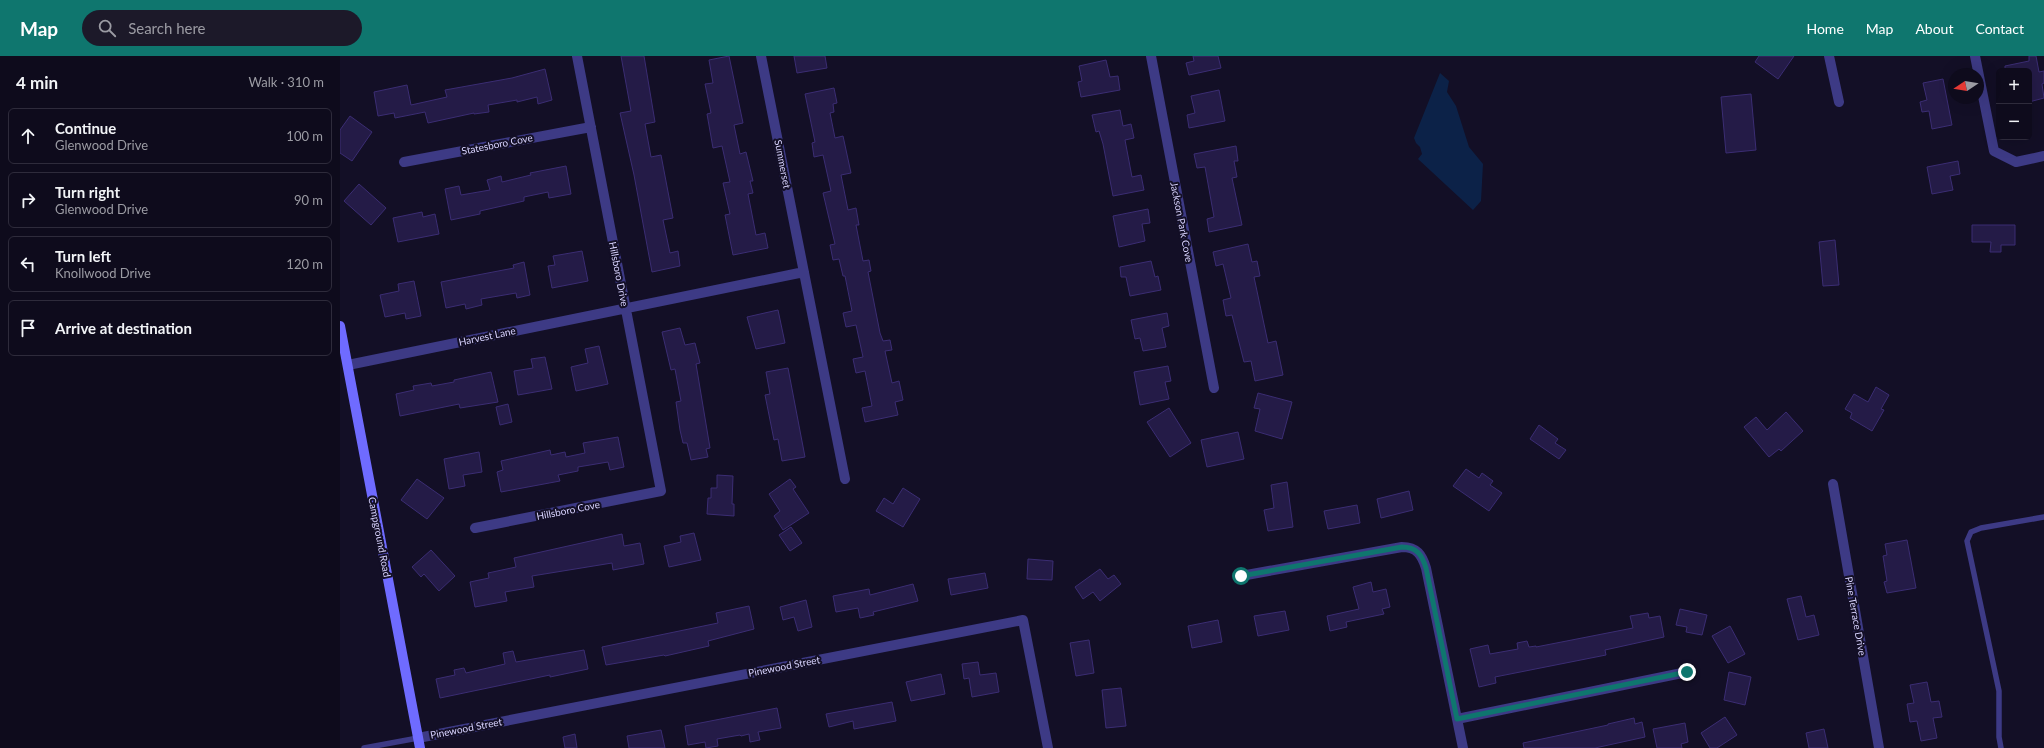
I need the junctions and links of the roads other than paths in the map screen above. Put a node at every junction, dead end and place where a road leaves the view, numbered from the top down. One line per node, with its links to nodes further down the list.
1 (577, 56): 7 (street, Hillsboro Drive)
2 (761, 56): 10 (street, Summerset)
3 (1151, 56): 14 (street, Jackson Park Cove)
4 (1829, 56): 6 (street)
5 (1975, 56): 8 (street)
6 (1839, 102)
7 (591, 127): 9 (street, Statesboro Cove); 11 (street, Hillsboro Drive)
8 (2044, 156)
9 (404, 162)
10 (804, 272): 11 (street); 15 (street, Summerset)
11 (626, 308): 13 (street, Harvest Lane); 17 (street, Hillsboro Drive)
12 (340, 326): 13 (street, Campground Road)
13 (348, 365): 23 (street, Campground Road)
14 (1214, 388)
15 (845, 479)
16 (1833, 484): 27 (street, Pine Terrace Drive)
17 (661, 491): 19 (street, Hillsboro Cove)
18 (2044, 517): 28 (lane)
19 (475, 528)
20 (1241, 576): 22 (street)
21 (1687, 672): 22 (street)
22 (1457, 719): 26 (street)
23 (419, 743): 24 (lane); 25 (street, Pinewood Street)
24 (364, 748)
25 (1048, 748)
26 (1463, 748)
27 (1880, 748)
28 (2001, 748)

